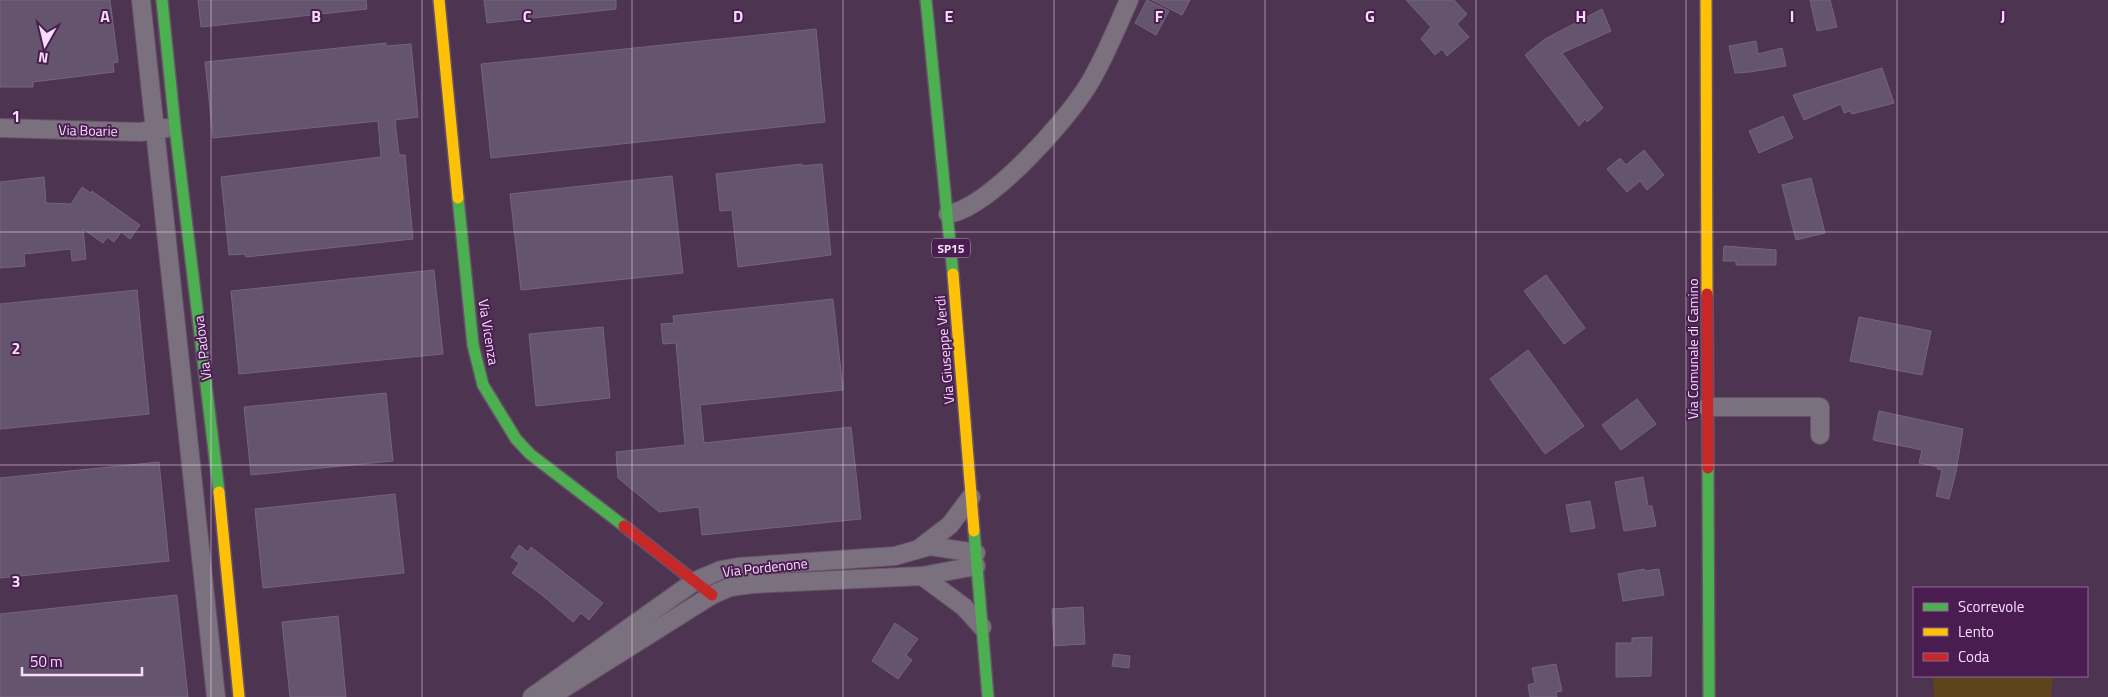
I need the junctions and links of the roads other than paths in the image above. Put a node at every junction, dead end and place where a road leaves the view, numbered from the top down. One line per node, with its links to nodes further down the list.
1 (141, 0): 9 (street, Via Padova)
2 (162, 0): 7 (street, Via Padova)
3 (439, 0): 17 (street, Via Vicenza)
4 (926, 0): 10 (street, Via Giuseppe Verdi / SP15)
5 (1129, 0): 10 (street)
6 (1706, 0): 11 (street, Via Comunale di Camino)
7 (175, 127): 9 (street, Via Boarie); 21 (street, Via Padova)
8 (0, 128): 9 (street, Via Boarie)
9 (156, 130): 20 (street, Via Padova)
10 (948, 214): 13 (street, Via Giuseppe Verdi / SP15)
11 (1707, 407): 12 (street); 25 (street, Via Comunale di Camino)
12 (1820, 436)
13 (971, 497): 14 (street); 15 (street, Via Giuseppe Verdi / SP15)
14 (920, 548): 15 (street, Via Pordenone); 17 (street, Via Pordenone)
15 (976, 559): 16 (street, Via Pordenone); 19 (street, Via Giuseppe Verdi / SP15)
16 (922, 576): 18 (street, Via Pordenone); 19 (street)
17 (695, 581): 18 (street, Via Vicenza); 22 (street, Via Pordenone)
18 (712, 595): 23 (street, Via Pordenone)
19 (982, 628): 24 (street, Via Giuseppe Verdi / SP15)
20 (216, 697)
21 (239, 697)
22 (532, 697)
23 (550, 697)
24 (988, 697)
25 (1709, 697)

